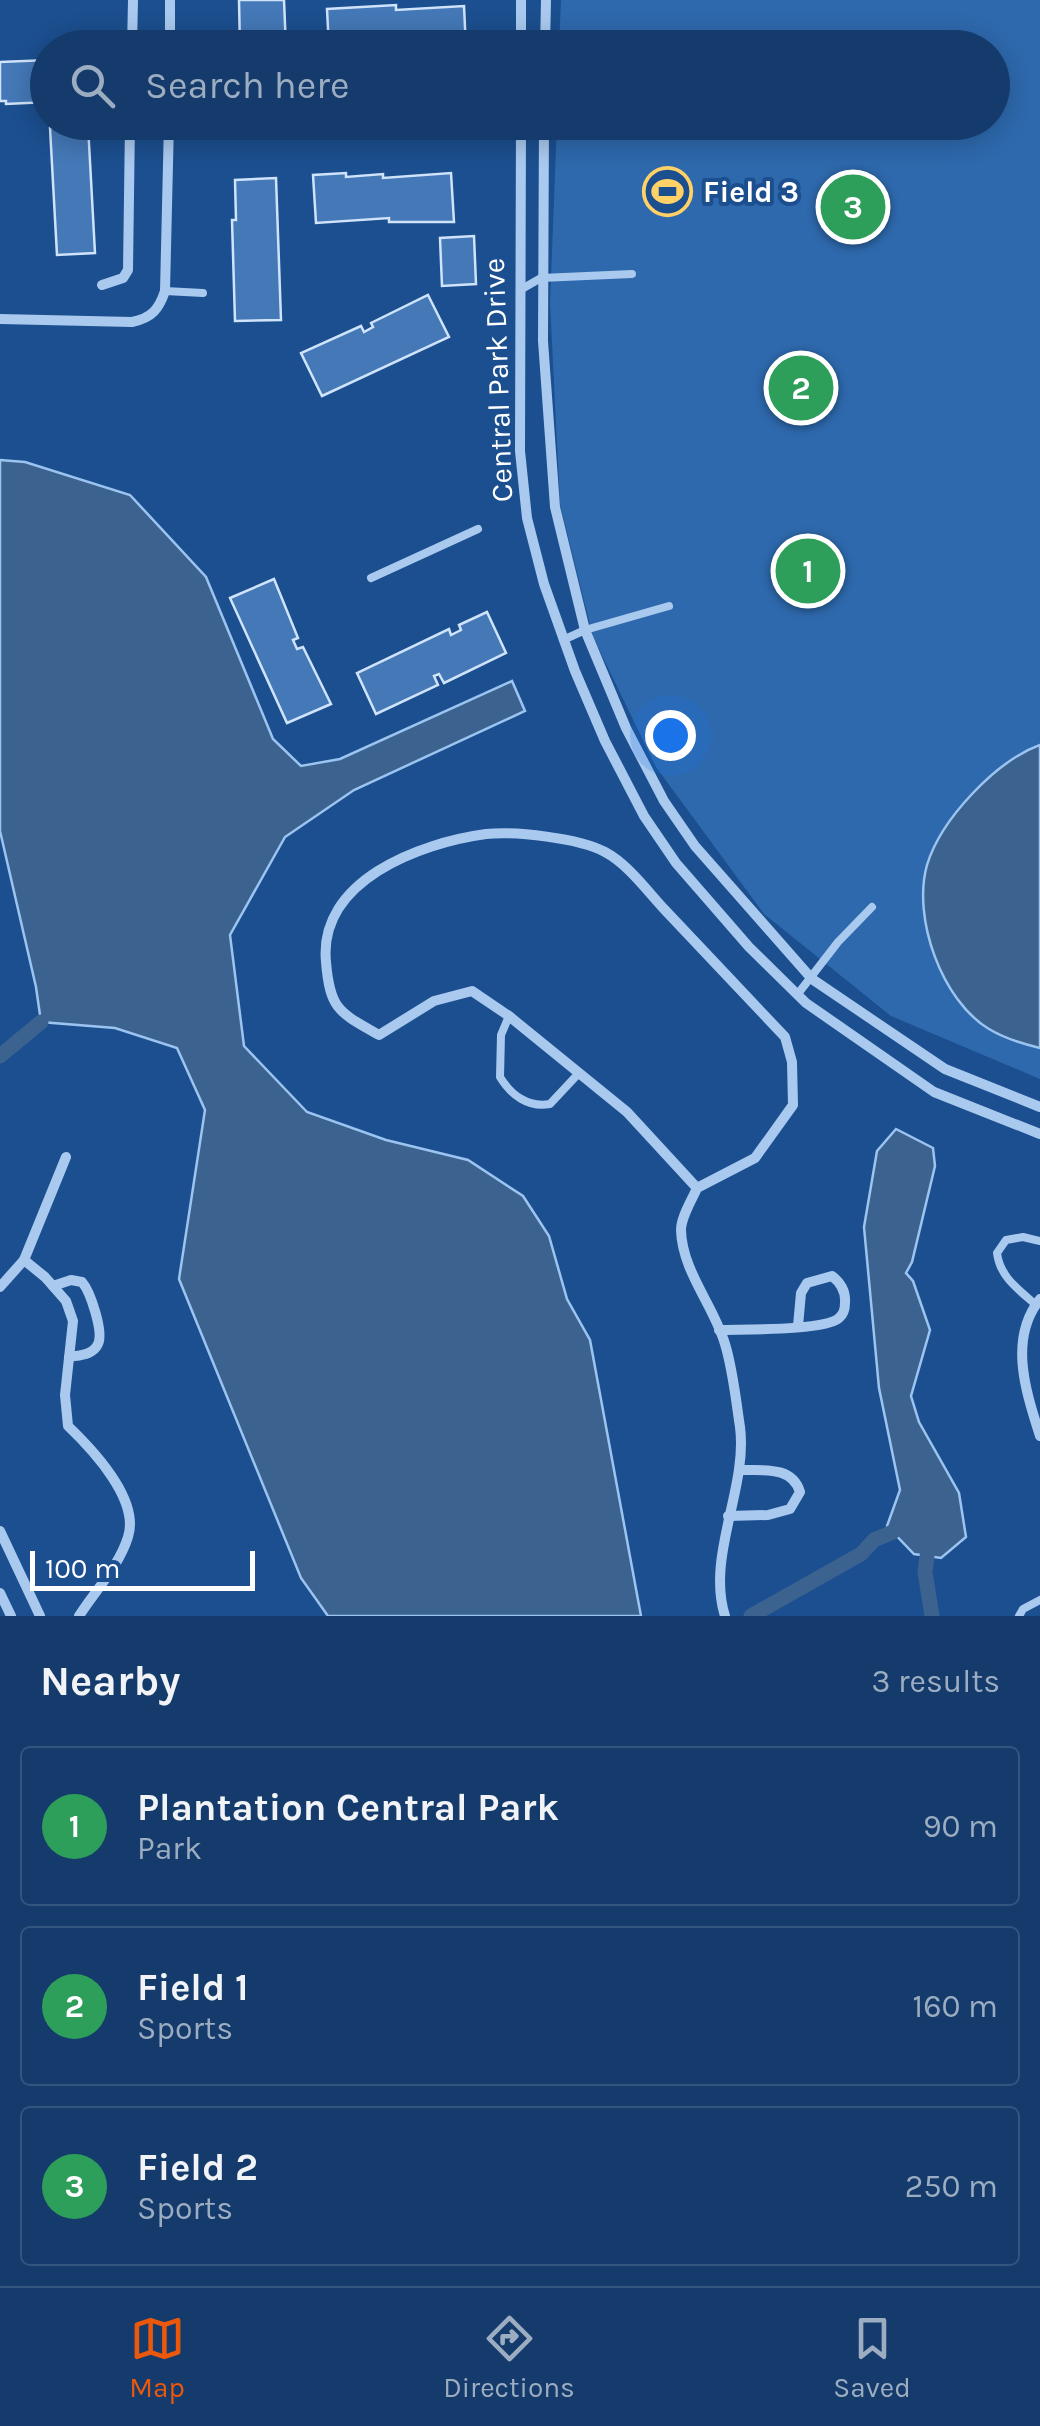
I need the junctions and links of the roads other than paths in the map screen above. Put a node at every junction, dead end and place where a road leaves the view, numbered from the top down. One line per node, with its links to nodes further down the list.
1 (133, 0): 5 (street)
2 (170, 0): 6 (street)
3 (522, 0): 7 (street)
4 (546, 0): 8 (street)
5 (132, 30)
6 (170, 30)
7 (522, 30)
8 (545, 30)
9 (130, 140): 15 (street)
10 (169, 140): 17 (street)
11 (521, 140): 16 (street, Central Park Drive)
12 (544, 140): 14 (street, Central Park Drive)
13 (632, 274): 14 (lane)
14 (541, 278): 16 (lane); 23 (street, Central Park Drive)
15 (102, 285)
16 (518, 290): 24 (street, Central Park Drive)
17 (165, 291): 18 (lane); 19 (street)
18 (203, 293)
19 (0, 319)
20 (478, 529): 21 (lane)
21 (371, 578)
22 (669, 606): 23 (lane)
23 (585, 630): 24 (lane); 26 (street, Central Park Drive)
24 (563, 640): 27 (street, Central Park Drive)
25 (872, 907): 26 (lane)
26 (812, 978): 27 (lane); 30 (street, Central Park Drive)
27 (797, 995): 31 (street, Central Park Drive)
28 (509, 1016): 29 (street); 29 (lane); 33 (street)
29 (579, 1073): 33 (street)
30 (1040, 1107)
31 (1040, 1134)
32 (66, 1158): 35 (street)
33 (698, 1188): 40 (street)
34 (1040, 1241): 38 (lane)
35 (24, 1260): 36 (street); 37 (street)
36 (53, 1286): 41 (street); 41 (street)
37 (0, 1287)
38 (1038, 1302): 42 (street)
39 (798, 1326): 39 (street); 40 (street)
40 (719, 1330): 43 (street)
41 (69, 1357): 50 (street)
42 (1040, 1436)
43 (739, 1470): 44 (street); 44 (street)
44 (728, 1516): 51 (street)
45 (0, 1531): 49 (street)
46 (0, 1593): 48 (street)
47 (1040, 1600): 52 (lane)
48 (11, 1616)
49 (40, 1616)
50 (79, 1616)
51 (725, 1616)
52 (1020, 1616)

